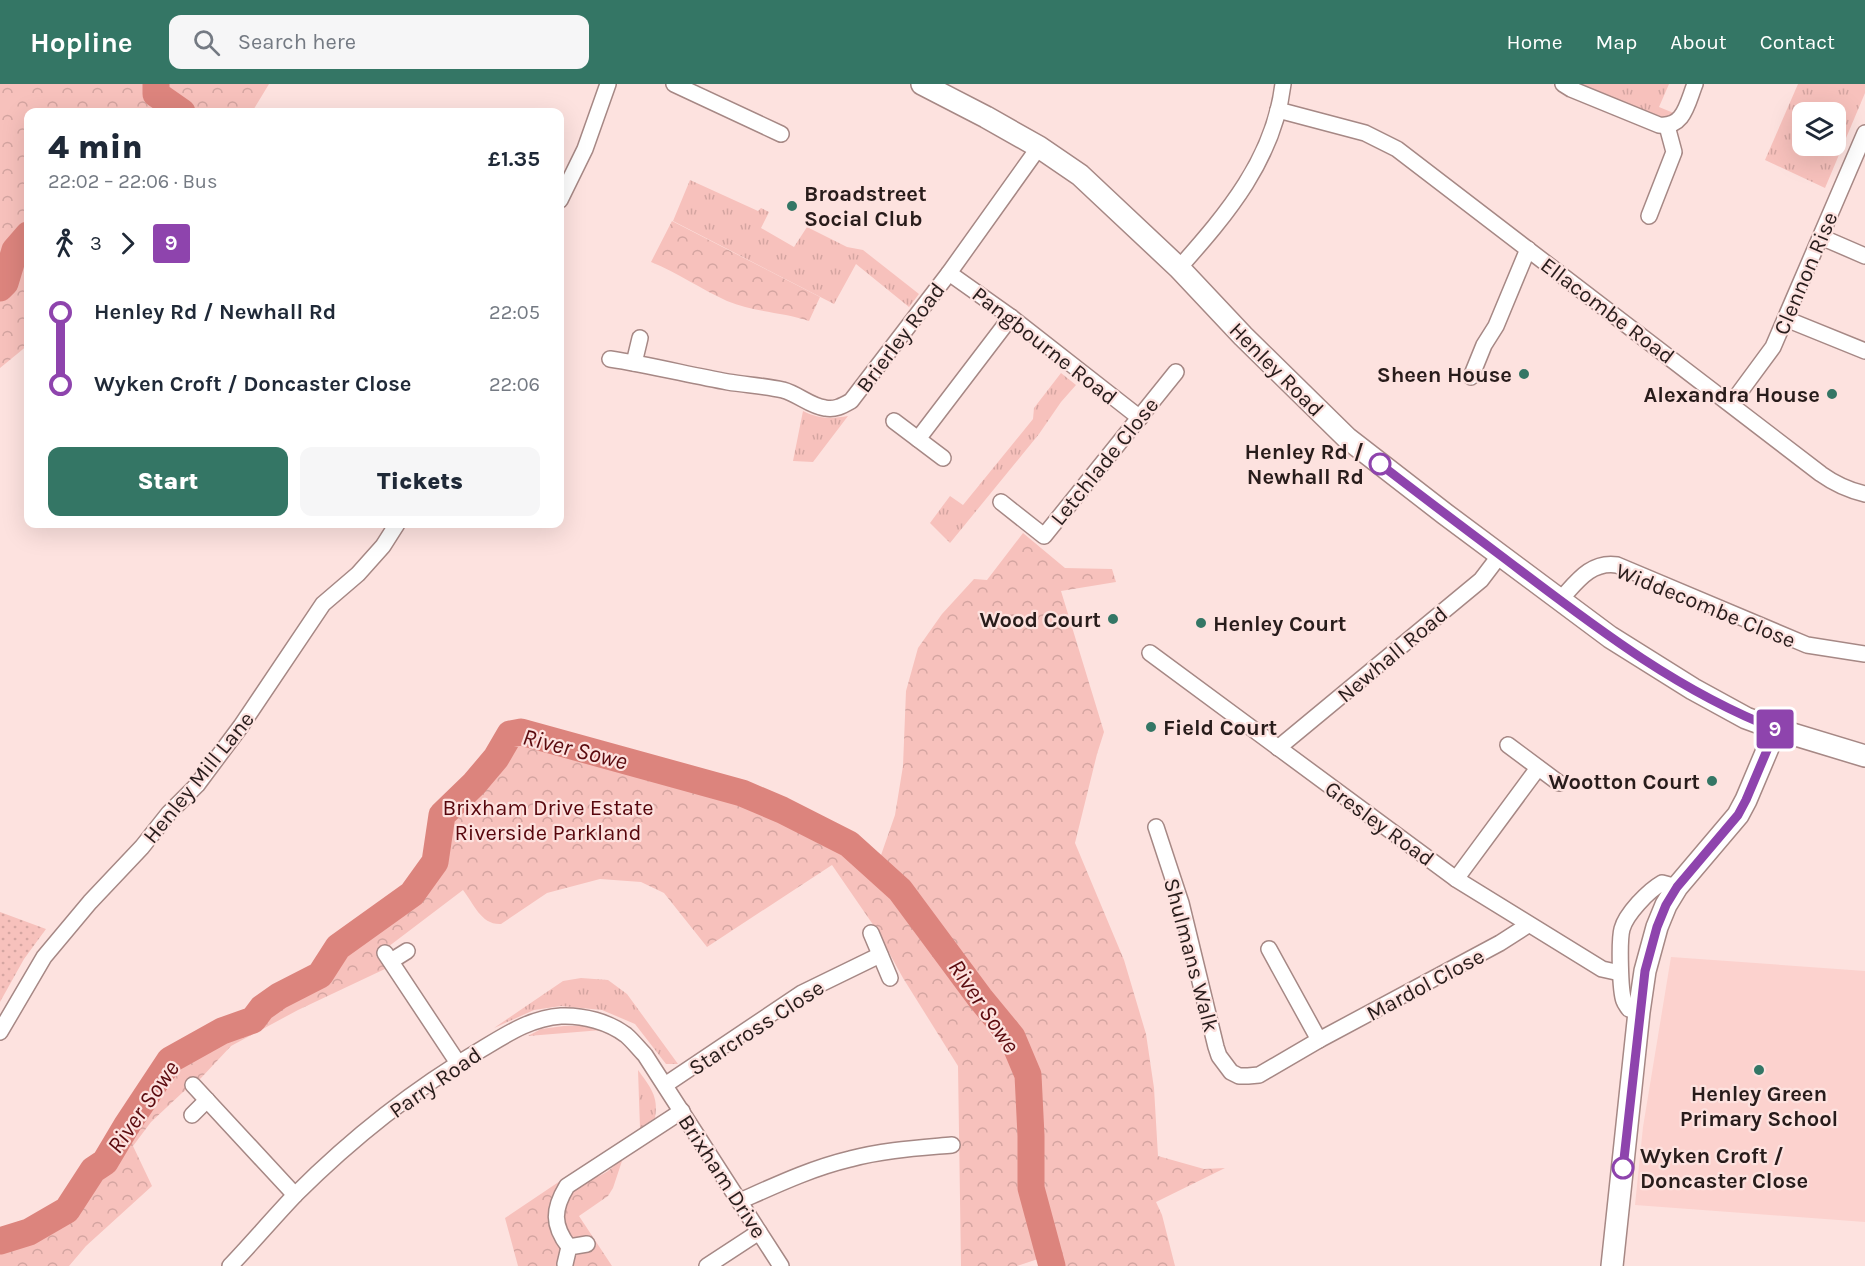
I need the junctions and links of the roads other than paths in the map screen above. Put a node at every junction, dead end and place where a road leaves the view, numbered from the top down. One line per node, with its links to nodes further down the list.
1 (608, 84): 12 (street)
2 (674, 84): 9 (street)
3 (922, 84): 11 (main road, Henley Road)
4 (1283, 84): 7 (street)
5 (1563, 84): 8 (street)
6 (1695, 84): 8 (street)
7 (1278, 110): 15 (street, Ellacombe Road); 17 (street)
8 (1667, 126): 13 (street)
9 (781, 134)
10 (1864, 136): 14 (street, Clennon Rise)
11 (1039, 147): 17 (main road, Henley Road); 18 (street, Brierley Road)
12 (564, 192)
13 (1649, 216)
14 (1821, 237): 16 (street); 20 (street, Clennon Rise)
15 (1528, 249): 26 (street, Ellacombe Road); 27 (street, Ellacombe Road)
16 (1865, 256)
17 (1179, 268): 35 (main road, Henley Road)
18 (949, 273): 19 (street, Pangbourne Road); 24 (street, Brierley Road)
19 (1011, 317): 28 (street, Pangbourne Road); 30 (street)
20 (1786, 319): 22 (street); 27 (street, Clennon Rise)
21 (640, 338): 24 (street)
22 (1865, 351)
23 (610, 359): 24 (street, Brierley Road)
24 (634, 363)
25 (1176, 372): 28 (street, Letchlade Close)
26 (1471, 377)
27 (1731, 404): 32 (street, Ellacombe Road)
28 (1140, 418): 33 (street, Letchlade Close)
29 (894, 421): 30 (street)
30 (918, 439): 31 (street)
31 (943, 458)
32 (1865, 494)
33 (1001, 502)
34 (394, 528): 56 (street, Henley Mill Lane)
35 (1500, 555): 36 (main road, Henley Road); 41 (street, Newhall Road)
36 (1560, 600): 38 (street, Widdecombe Close); 39 (main road, Henley Road)
37 (1150, 653): 41 (street, Gresley Road)
38 (1865, 654)
39 (1776, 729): 42 (main road, Henley Road); 47 (main road)
40 (1508, 746): 43 (street)
41 (1278, 748): 46 (street, Gresley Road)
42 (1865, 756)
43 (1538, 768): 44 (street); 46 (street)
44 (1559, 783)
45 (1156, 827): 59 (street, Shulmans Walk)
46 (1456, 879): 48 (street, Gresley Road)
47 (1677, 887): 53 (street); 55 (main road)
48 (1528, 924): 53 (street, Gresley Road); 57 (street, Mardol Close)
49 (871, 933): 52 (street)
50 (1269, 949): 57 (street)
51 (407, 951): 58 (street)
52 (880, 955): 54 (street); 61 (street, Starcross Close)
53 (1620, 974): 55 (street)
54 (890, 978)
55 (1639, 1012): 75 (main road)
56 (0, 1032)
57 (1319, 1040): 59 (street, Mardol Close)
58 (458, 1063): 61 (street, Parry Road); 66 (street, Parry Road)
59 (1239, 1076)
60 (193, 1085): 62 (street)
61 (665, 1085): 63 (street, Brixham Drive)
62 (207, 1100): 64 (street); 66 (street)
63 (682, 1111): 67 (street, Brixham Drive); 70 (street)
64 (192, 1115)
65 (952, 1145): 67 (street)
66 (295, 1195): 72 (street, Parry Road)
67 (741, 1201): 68 (street, Brixham Drive)
68 (759, 1232): 73 (street); 74 (street, Brixham Drive)
69 (587, 1244): 70 (street)
70 (569, 1247): 71 (street)
71 (565, 1263)
72 (230, 1266)
73 (707, 1266)
74 (781, 1266)
75 (1612, 1266)

